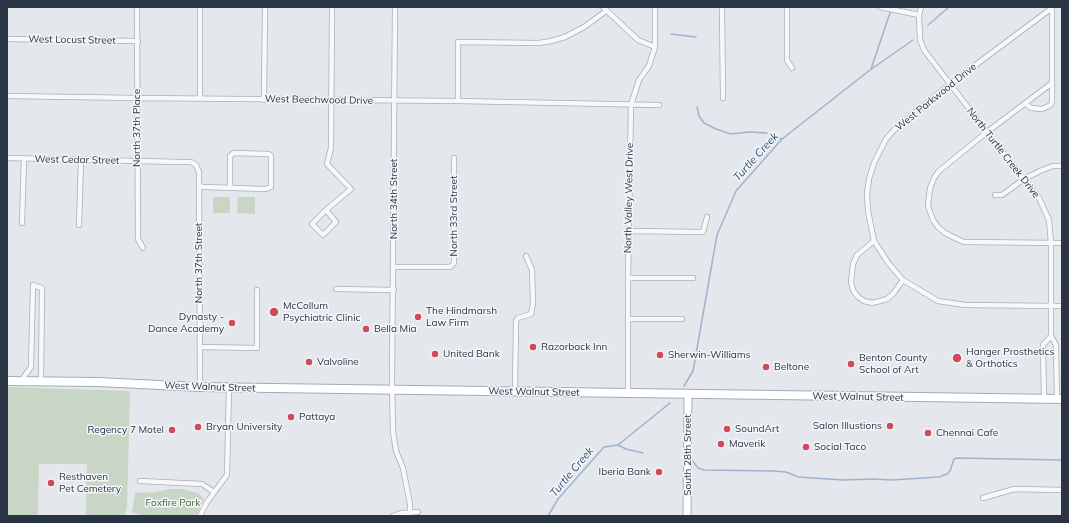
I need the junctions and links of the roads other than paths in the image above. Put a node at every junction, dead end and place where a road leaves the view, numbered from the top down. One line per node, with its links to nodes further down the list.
1 (137, 7): 15 (street, North 37th Place)
2 (200, 7): 23 (street)
3 (265, 7): 24 (street)
4 (332, 7): 25 (street)
5 (395, 7): 26 (street, North 34th Street)
6 (655, 7): 16 (street, North Valley West Drive)
7 (722, 7): 22 (street)
8 (788, 7): 17 (street)
9 (881, 7): 13 (street)
10 (921, 7): 13 (street, North Turtle Creek Drive)
11 (1052, 7): 18 (street); 19 (street, West Parkwood Drive)
12 (604, 9): 16 (street); 27 (street)
13 (919, 15): 19 (street, North Turtle Creek Drive)
14 (7, 39): 15 (street, West Locust Street)
15 (138, 41): 21 (street, North 37th Place)
16 (655, 48): 29 (street, North Valley West Drive)
17 (792, 68)
18 (1052, 83): 28 (street); 28 (street)
19 (950, 84): 31 (street, North Turtle Creek Drive); 47 (street, West Parkwood Drive)
20 (7, 96): 21 (street, West Beechwood Drive)
21 (138, 98): 23 (street, West Beechwood Drive); 36 (street, North 37th Place)
22 (723, 98)
23 (200, 99): 24 (street, West Beechwood Drive)
24 (264, 100): 25 (street, West Beechwood Drive)
25 (331, 101): 26 (street, West Beechwood Drive); 42 (street)
26 (394, 101): 27 (street, West Beechwood Drive); 52 (street, North 34th Street)
27 (458, 101): 29 (street, West Beechwood Drive)
28 (1026, 104): 31 (street)
29 (631, 105): 30 (street, West Beechwood Drive); 46 (street, North Valley West Drive)
30 (659, 105)
31 (987, 132): 38 (street, North Turtle Creek Drive); 48 (street)
32 (7, 158): 34 (street, West Cedar Street)
33 (454, 158): 52 (street, North 33rd Street)
34 (24, 159): 35 (street, West Cedar Street); 44 (street)
35 (81, 160): 36 (street, West Cedar Street); 45 (street)
36 (137, 161): 39 (street, West Cedar Street); 50 (street, North 37th Place)
37 (1062, 166): 38 (street)
38 (1024, 179): 41 (street); 48 (street, North Turtle Creek Drive)
39 (199, 186): 40 (street); 64 (street, North 37th Street)
40 (230, 188): 40 (street)
41 (995, 195)
42 (326, 210): 42 (street)
43 (707, 217): 46 (street)
44 (22, 224)
45 (79, 225)
46 (629, 231): 53 (street, North Valley West Drive)
47 (874, 241): 55 (street, West Parkwood Drive); 55 (street)
48 (1051, 243): 49 (street); 59 (street, North Turtle Creek Drive)
49 (1062, 243)
50 (143, 248)
51 (526, 256): 71 (street)
52 (394, 267): 58 (street, North 34th Street)
53 (628, 278): 54 (street); 61 (street, North Valley West Drive)
54 (693, 278)
55 (903, 280): 59 (street, West Parkwood Drive)
56 (336, 289): 58 (street)
57 (257, 290): 64 (street)
58 (394, 290): 70 (street, North 34th Street)
59 (1051, 306): 60 (street, West Parkwood Drive); 63 (street, North Turtle Creek Drive)
60 (1062, 306)
61 (628, 319): 62 (street); 72 (street, North Valley West Drive)
62 (682, 319)
63 (1051, 336): 74 (street, North Turtle Creek Drive); 75 (street, North Turtle Creek Drive)
64 (200, 347): 68 (street, North 37th Street)
65 (7, 380): 66 (main road, West Walnut Street)
66 (21, 381): 67 (main road, West Walnut Street); 67 (street)
67 (41, 381): 68 (main road, West Walnut Street)
68 (200, 387): 69 (main road, West Walnut Street)
69 (229, 388): 70 (main road, West Walnut Street); 78 (street)
70 (392, 390): 71 (main road, West Walnut Street); 81 (street, North 34th Street)
71 (515, 392): 72 (main road, West Walnut Street)
72 (628, 394): 73 (main road, West Walnut Street)
73 (688, 394): 74 (main road, West Walnut Street); 84 (street, South 28th Street)
74 (1044, 399): 75 (main road, West Walnut Street)
75 (1059, 399)
76 (140, 481): 78 (street)
77 (1062, 490): 79 (street)
78 (214, 492): 82 (street)
79 (983, 498)
80 (418, 512): 81 (street)
81 (410, 514): 83 (street)
82 (200, 516)
83 (393, 516)
84 (688, 516)

